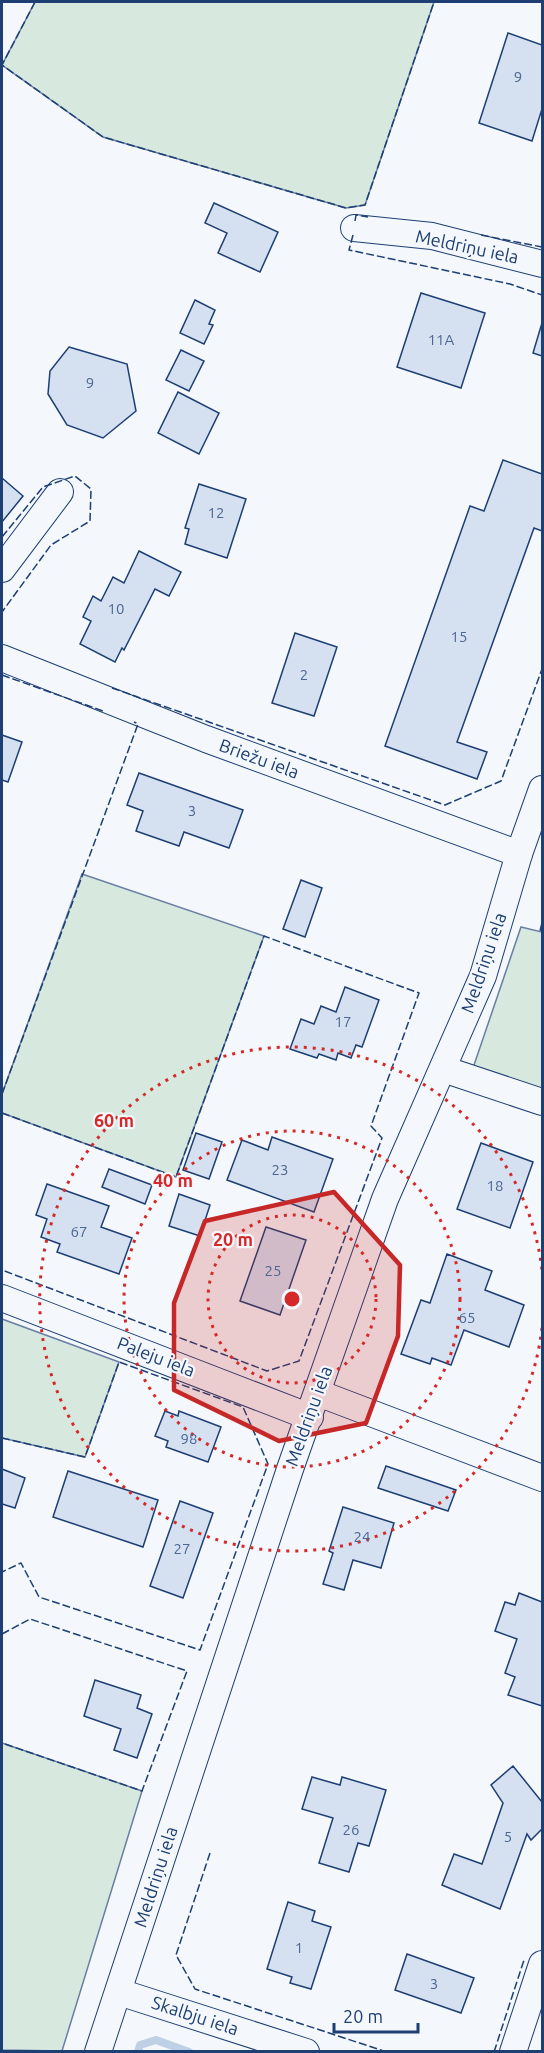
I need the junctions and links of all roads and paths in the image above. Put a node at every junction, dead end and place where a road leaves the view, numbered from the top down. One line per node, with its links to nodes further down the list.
1 (354, 228): 2 (street, Meldriņu iela)
2 (543, 264)
3 (60, 492): 4 (street)
4 (2, 569)
5 (2, 658): 7 (street, Briežu iela)
6 (543, 789): 7 (street, Meldriņu iela)
7 (519, 854): 8 (street, Meldriņu iela)
8 (443, 1069): 9 (street); 11 (street, Meldriņu iela)
9 (543, 1102)
10 (2, 1298): 12 (street, Paleju iela)
11 (318, 1393): 12 (street, Meldriņu iela); 13 (street)
12 (309, 1417): 15 (street, Meldriņu iela)
13 (543, 1478)
14 (543, 1964): 18 (street)
15 (119, 1992): 16 (street, Meldriņu iela); 17 (street, Skalbju iela)
16 (98, 2052)
17 (306, 2052)
18 (513, 2052)

